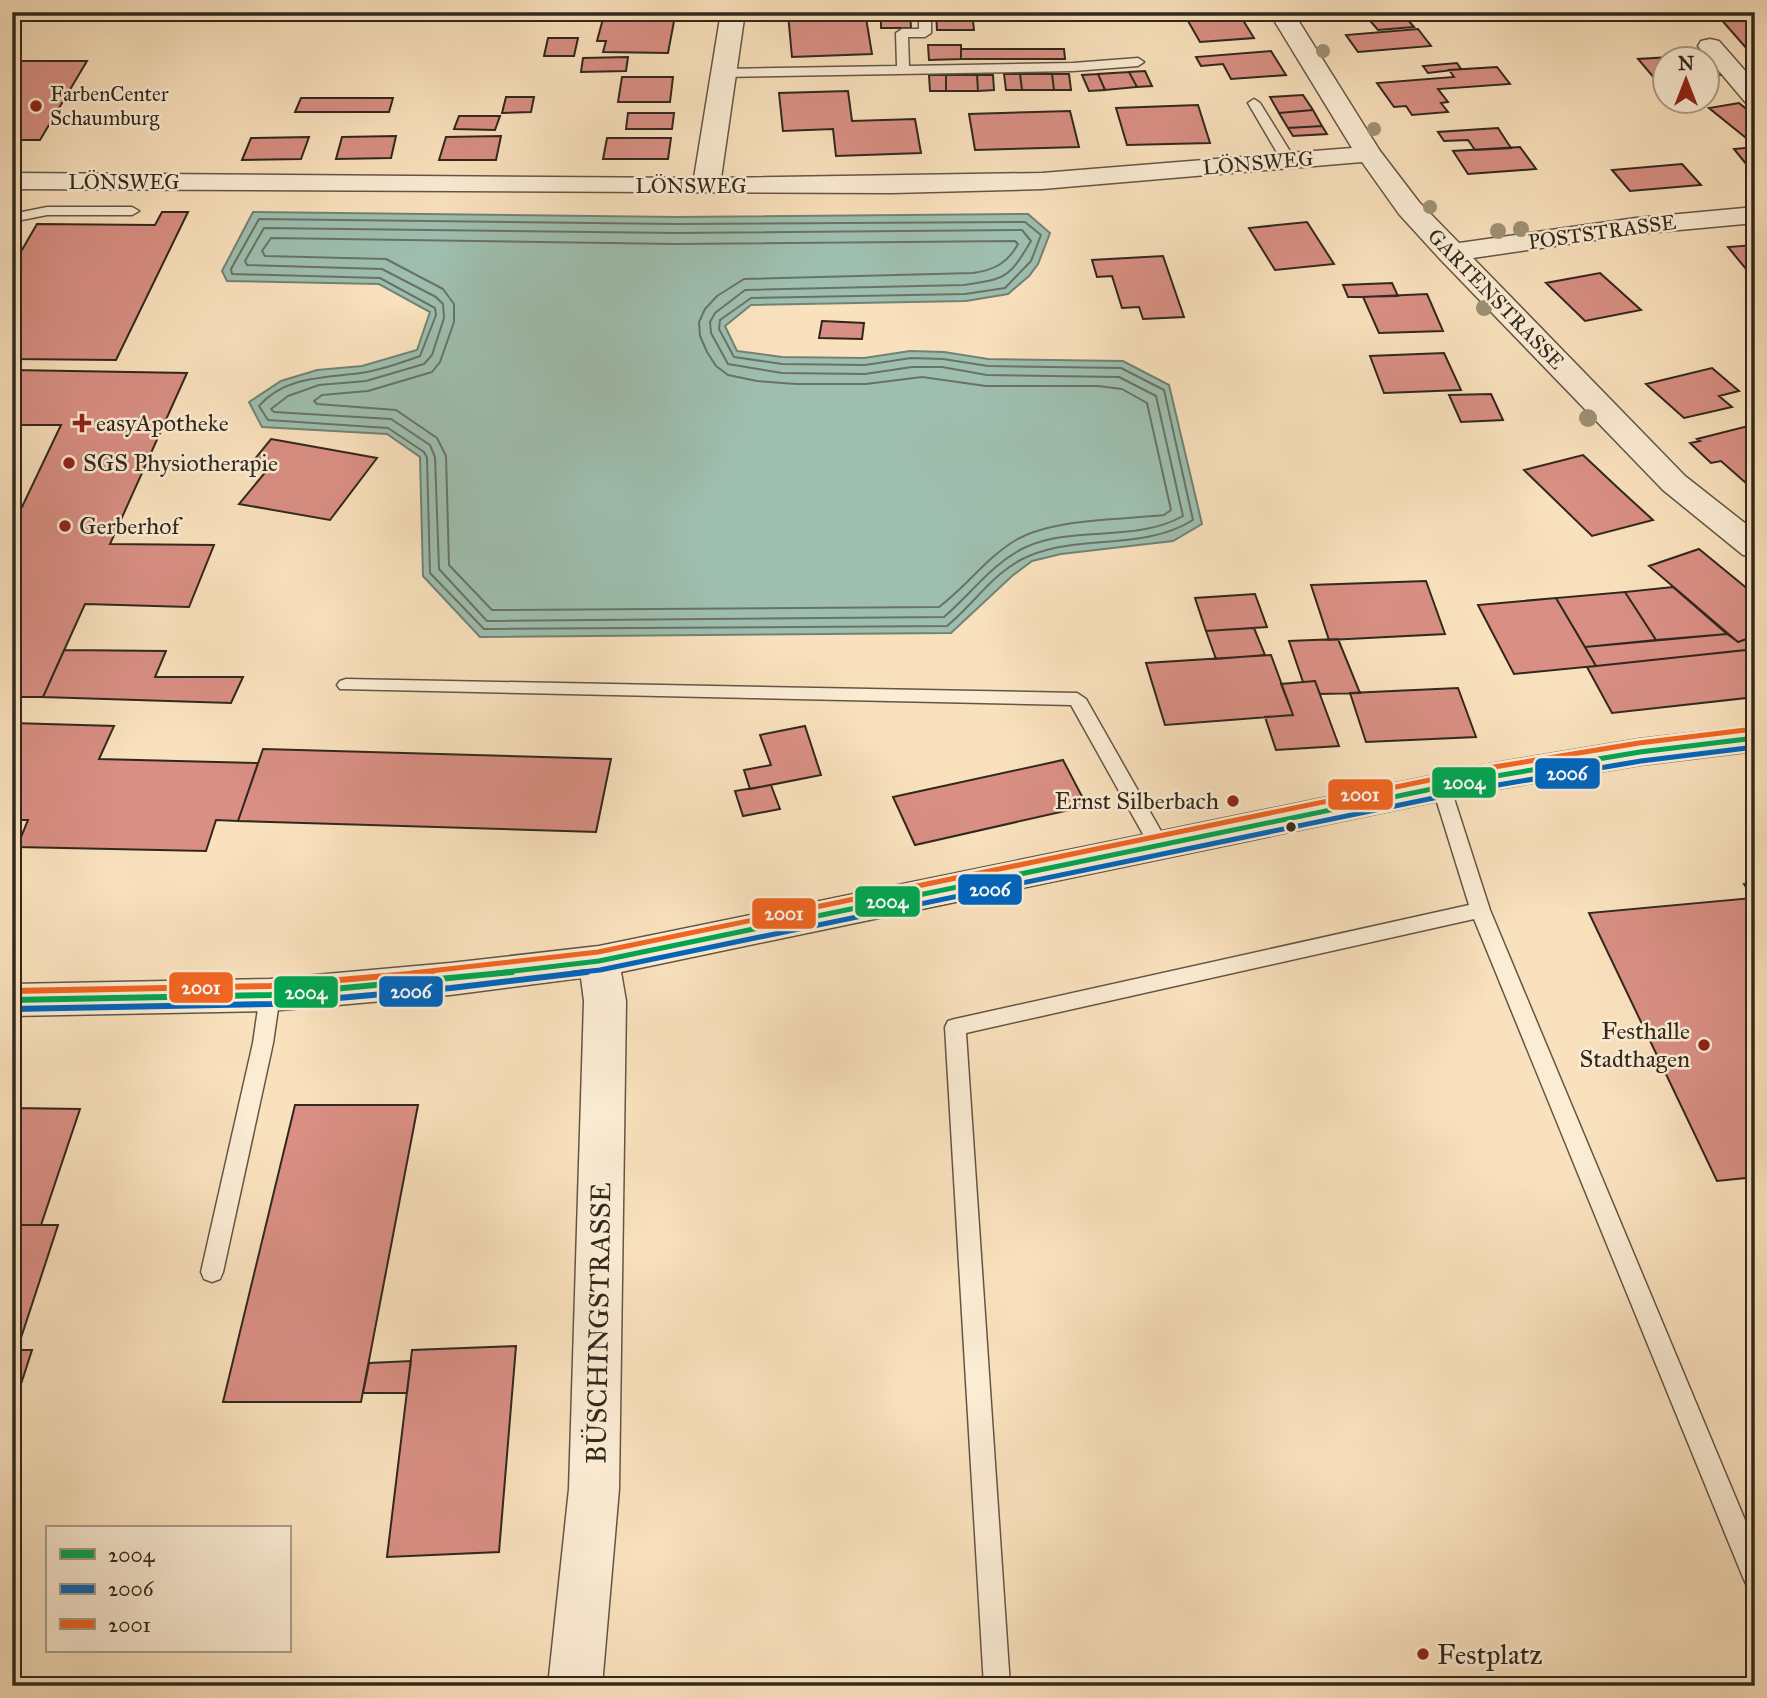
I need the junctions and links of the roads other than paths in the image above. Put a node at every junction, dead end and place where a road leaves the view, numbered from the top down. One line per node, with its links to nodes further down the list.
1 (733, 12): 7 (street)
2 (925, 12): 6 (lane)
3 (1281, 12): 10 (street, GARTENSTRASSE)
4 (1722, 60): 8 (street)
5 (1138, 62): 6 (lane)
6 (903, 68): 7 (lane)
7 (724, 73): 13 (street)
8 (1755, 98)
9 (1254, 103): 11 (lane)
10 (1369, 154): 11 (street, LÖNSWEG); 17 (street, GARTENSTRASSE)
11 (1289, 160): 13 (street, LÖNSWEG)
12 (12, 181): 13 (street, LÖNSWEG)
13 (706, 186)
14 (132, 211): 16 (lane)
15 (1755, 215): 17 (street, POSTSTRASSE)
16 (12, 218)
17 (1450, 253): 18 (street, GARTENSTRASSE)
18 (1755, 548)
19 (346, 685): 22 (lane)
20 (1755, 738): 21 (street)
21 (1441, 786): 22 (street); 23 (lane)
22 (1160, 846): 24 (street)
23 (1480, 909): 28 (lane); 30 (lane)
24 (599, 961): 25 (street); 29 (street, BÜSCHINGSTRASSE)
25 (270, 995): 26 (street); 27 (lane)
26 (12, 1000)
27 (212, 1272)
28 (1755, 1575)
29 (575, 1686)
30 (997, 1686)

